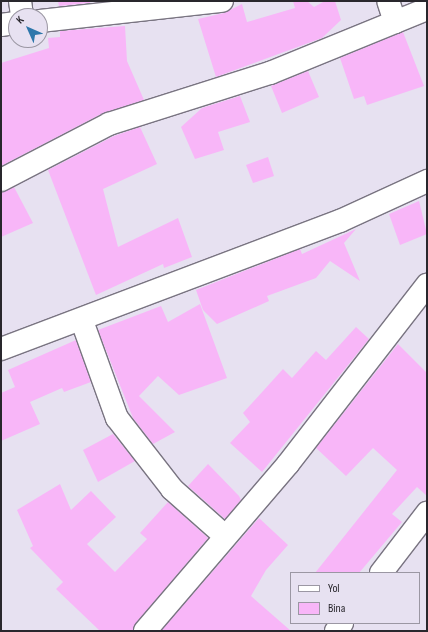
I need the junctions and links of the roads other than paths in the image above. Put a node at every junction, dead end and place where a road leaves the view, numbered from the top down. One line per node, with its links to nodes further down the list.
1 (222, 1): 4 (street)
2 (388, 1): 5 (street)
3 (427, 9): 5 (street)
4 (48, 20)
5 (395, 22): 6 (street)
6 (1, 180)
7 (427, 181): 9 (street)
8 (427, 285): 12 (street)
9 (82, 321): 10 (street); 12 (street)
10 (1, 349)
11 (427, 513): 13 (street)
12 (225, 536): 14 (street)
13 (382, 572)
14 (145, 631)

